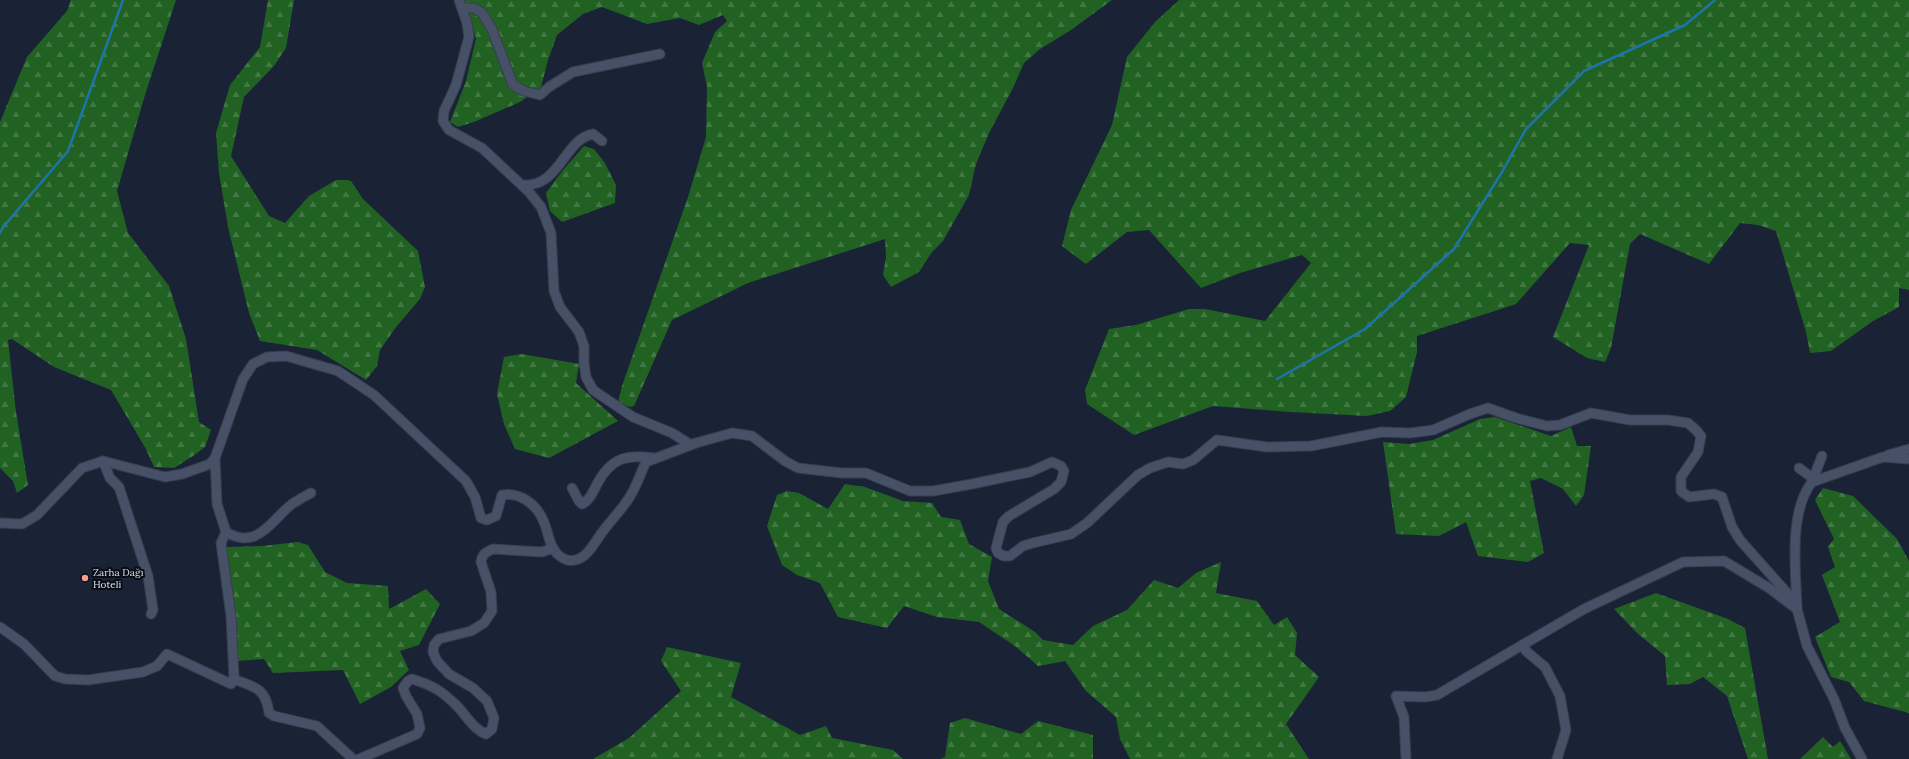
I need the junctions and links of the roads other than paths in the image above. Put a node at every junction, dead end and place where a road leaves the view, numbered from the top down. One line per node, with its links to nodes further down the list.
1 (461, 4): 2 (street); 4 (street)
2 (660, 54)
3 (602, 141): 4 (street)
4 (522, 186): 5 (street)
5 (691, 445): 10 (street); 20 (street)
6 (1909, 449): 8 (street)
7 (1822, 456): 14 (street)
8 (1883, 457): 11 (street); 14 (street)
9 (215, 458): 12 (street); 18 (street); 19 (street)
10 (654, 458): 15 (street); 19 (street)
11 (1909, 459)
12 (103, 461): 17 (street); 21 (street)
13 (1799, 468): 14 (street)
14 (1813, 480): 20 (street)
15 (572, 488)
16 (311, 493): 18 (street)
17 (0, 523)
18 (226, 532): 24 (street)
19 (553, 548): 26 (street)
20 (1797, 609): 23 (street); 29 (street)
21 (151, 614)
22 (0, 627): 24 (street)
23 (1524, 644): 27 (street); 28 (street)
24 (233, 679): 25 (street)
25 (353, 759)
26 (359, 759)
27 (1406, 759)
28 (1557, 759)
29 (1862, 759)

